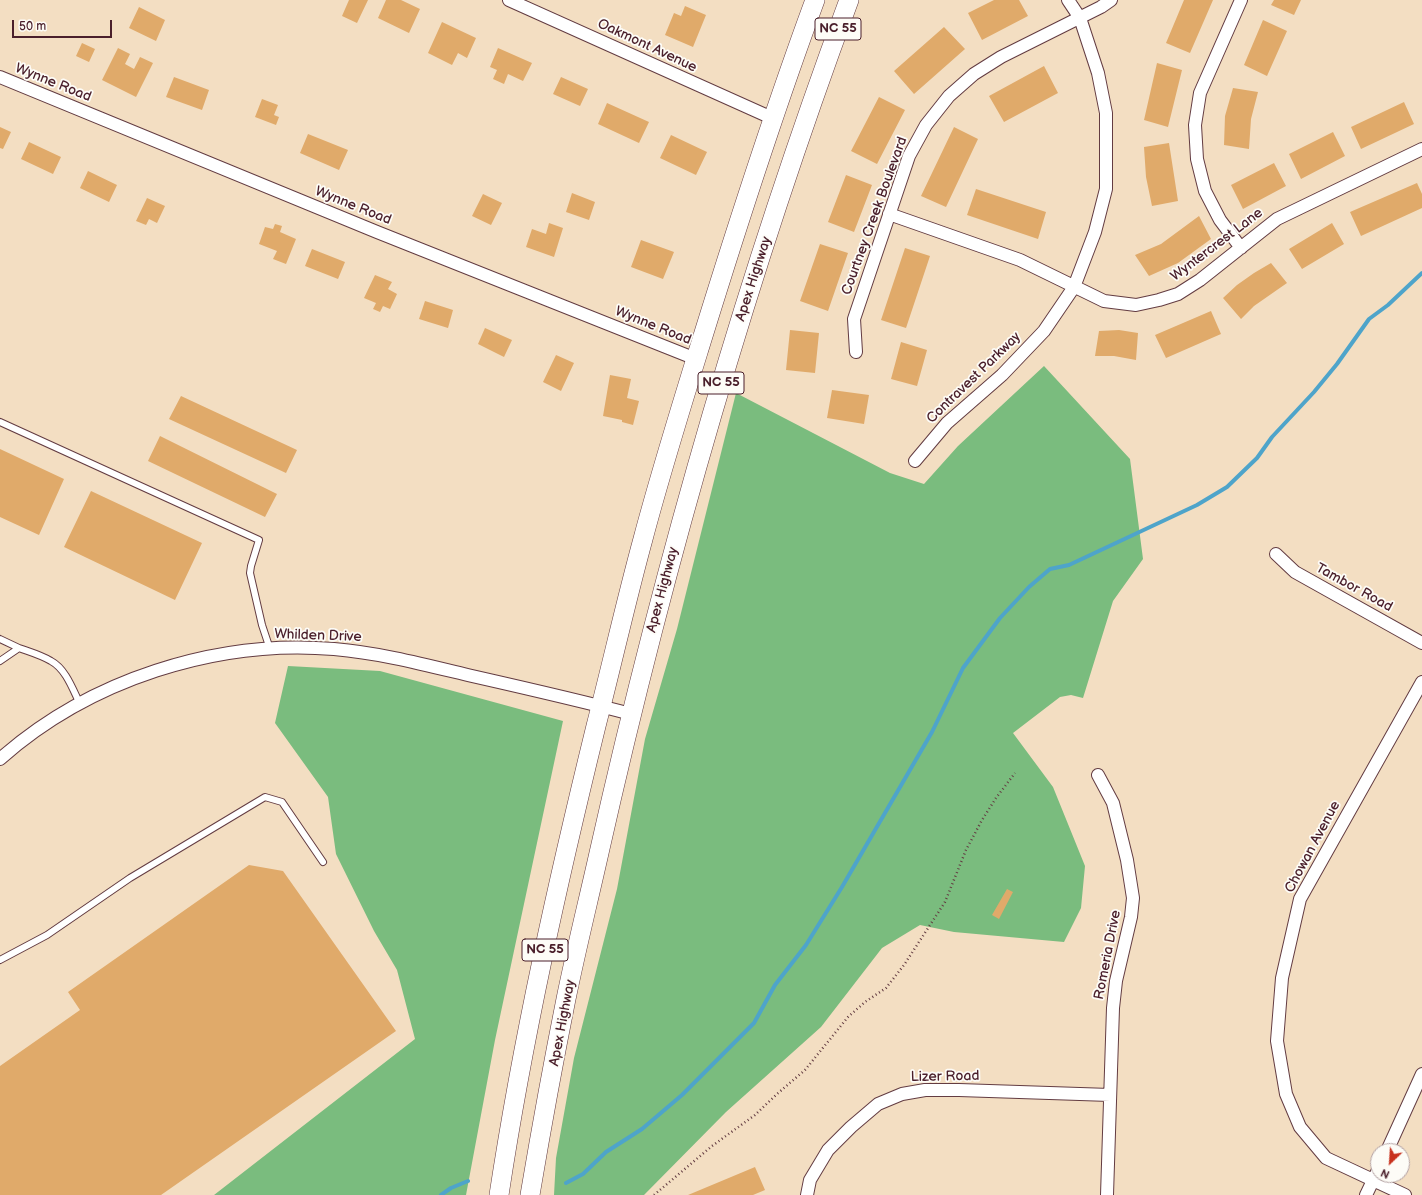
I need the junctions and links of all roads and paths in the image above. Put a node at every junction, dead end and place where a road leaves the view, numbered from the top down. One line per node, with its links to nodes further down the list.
1 (509, 0): 9 (street, Oakmont Avenue)
2 (815, 0): 9 (main road, NC 55)
3 (849, 0): 27 (main road, Apex Highway / NC 55)
4 (1068, 0): 7 (street, Contravest Parkway)
5 (1111, 0): 7 (street, Courtney Creek Boulevard)
6 (1241, 0): 12 (street)
7 (1080, 18): 11 (street, Courtney Creek Boulevard); 13 (street, Contravest Parkway)
8 (0, 78): 15 (street, Wynne Road)
9 (772, 118): 15 (main road, NC 55)
10 (1422, 149): 12 (street, Wyntercrest Lane)
11 (889, 214): 13 (street, Wyntercrest Lane); 14 (street, Courtney Creek Boulevard)
12 (1241, 248): 13 (street, Wyntercrest Lane)
13 (1074, 287): 17 (street, Contravest Parkway)
14 (856, 352)
15 (696, 359): 26 (main road, NC 55)
16 (0, 422): 22 (lane)
17 (915, 461)
18 (1276, 554): 20 (street, Tambor Road)
19 (0, 639): 21 (lane)
20 (1422, 643)
21 (19, 648): 23 (lane); 25 (lane)
22 (270, 649): 25 (street, Whilden Drive); 26 (street, Whilden Drive)
23 (0, 661)
24 (1422, 682): 36 (street, Chowan Avenue)
25 (80, 704): 28 (street, Whilden Drive)
26 (601, 706): 27 (street, Whilden Drive); 39 (main road, NC 55)
27 (631, 714): 40 (main road, Apex Highway / NC 55)
28 (0, 759)
29 (1015, 773): 41 (path)
30 (1098, 775): 34 (street, Romeria Drive)
31 (323, 862): 32 (lane)
32 (0, 960)
33 (1422, 1074): 35 (street)
34 (1110, 1095): 42 (street, Lizer Road); 43 (street, Romeria Drive)
35 (1391, 1143)
36 (1370, 1173)
37 (1372, 1183): 44 (street)
38 (1388, 1183): 45 (street, Chowan Avenue)
39 (498, 1195)
40 (530, 1195)
41 (654, 1195)
42 (807, 1195)
43 (1106, 1195)
44 (1366, 1195)
45 (1405, 1195)

